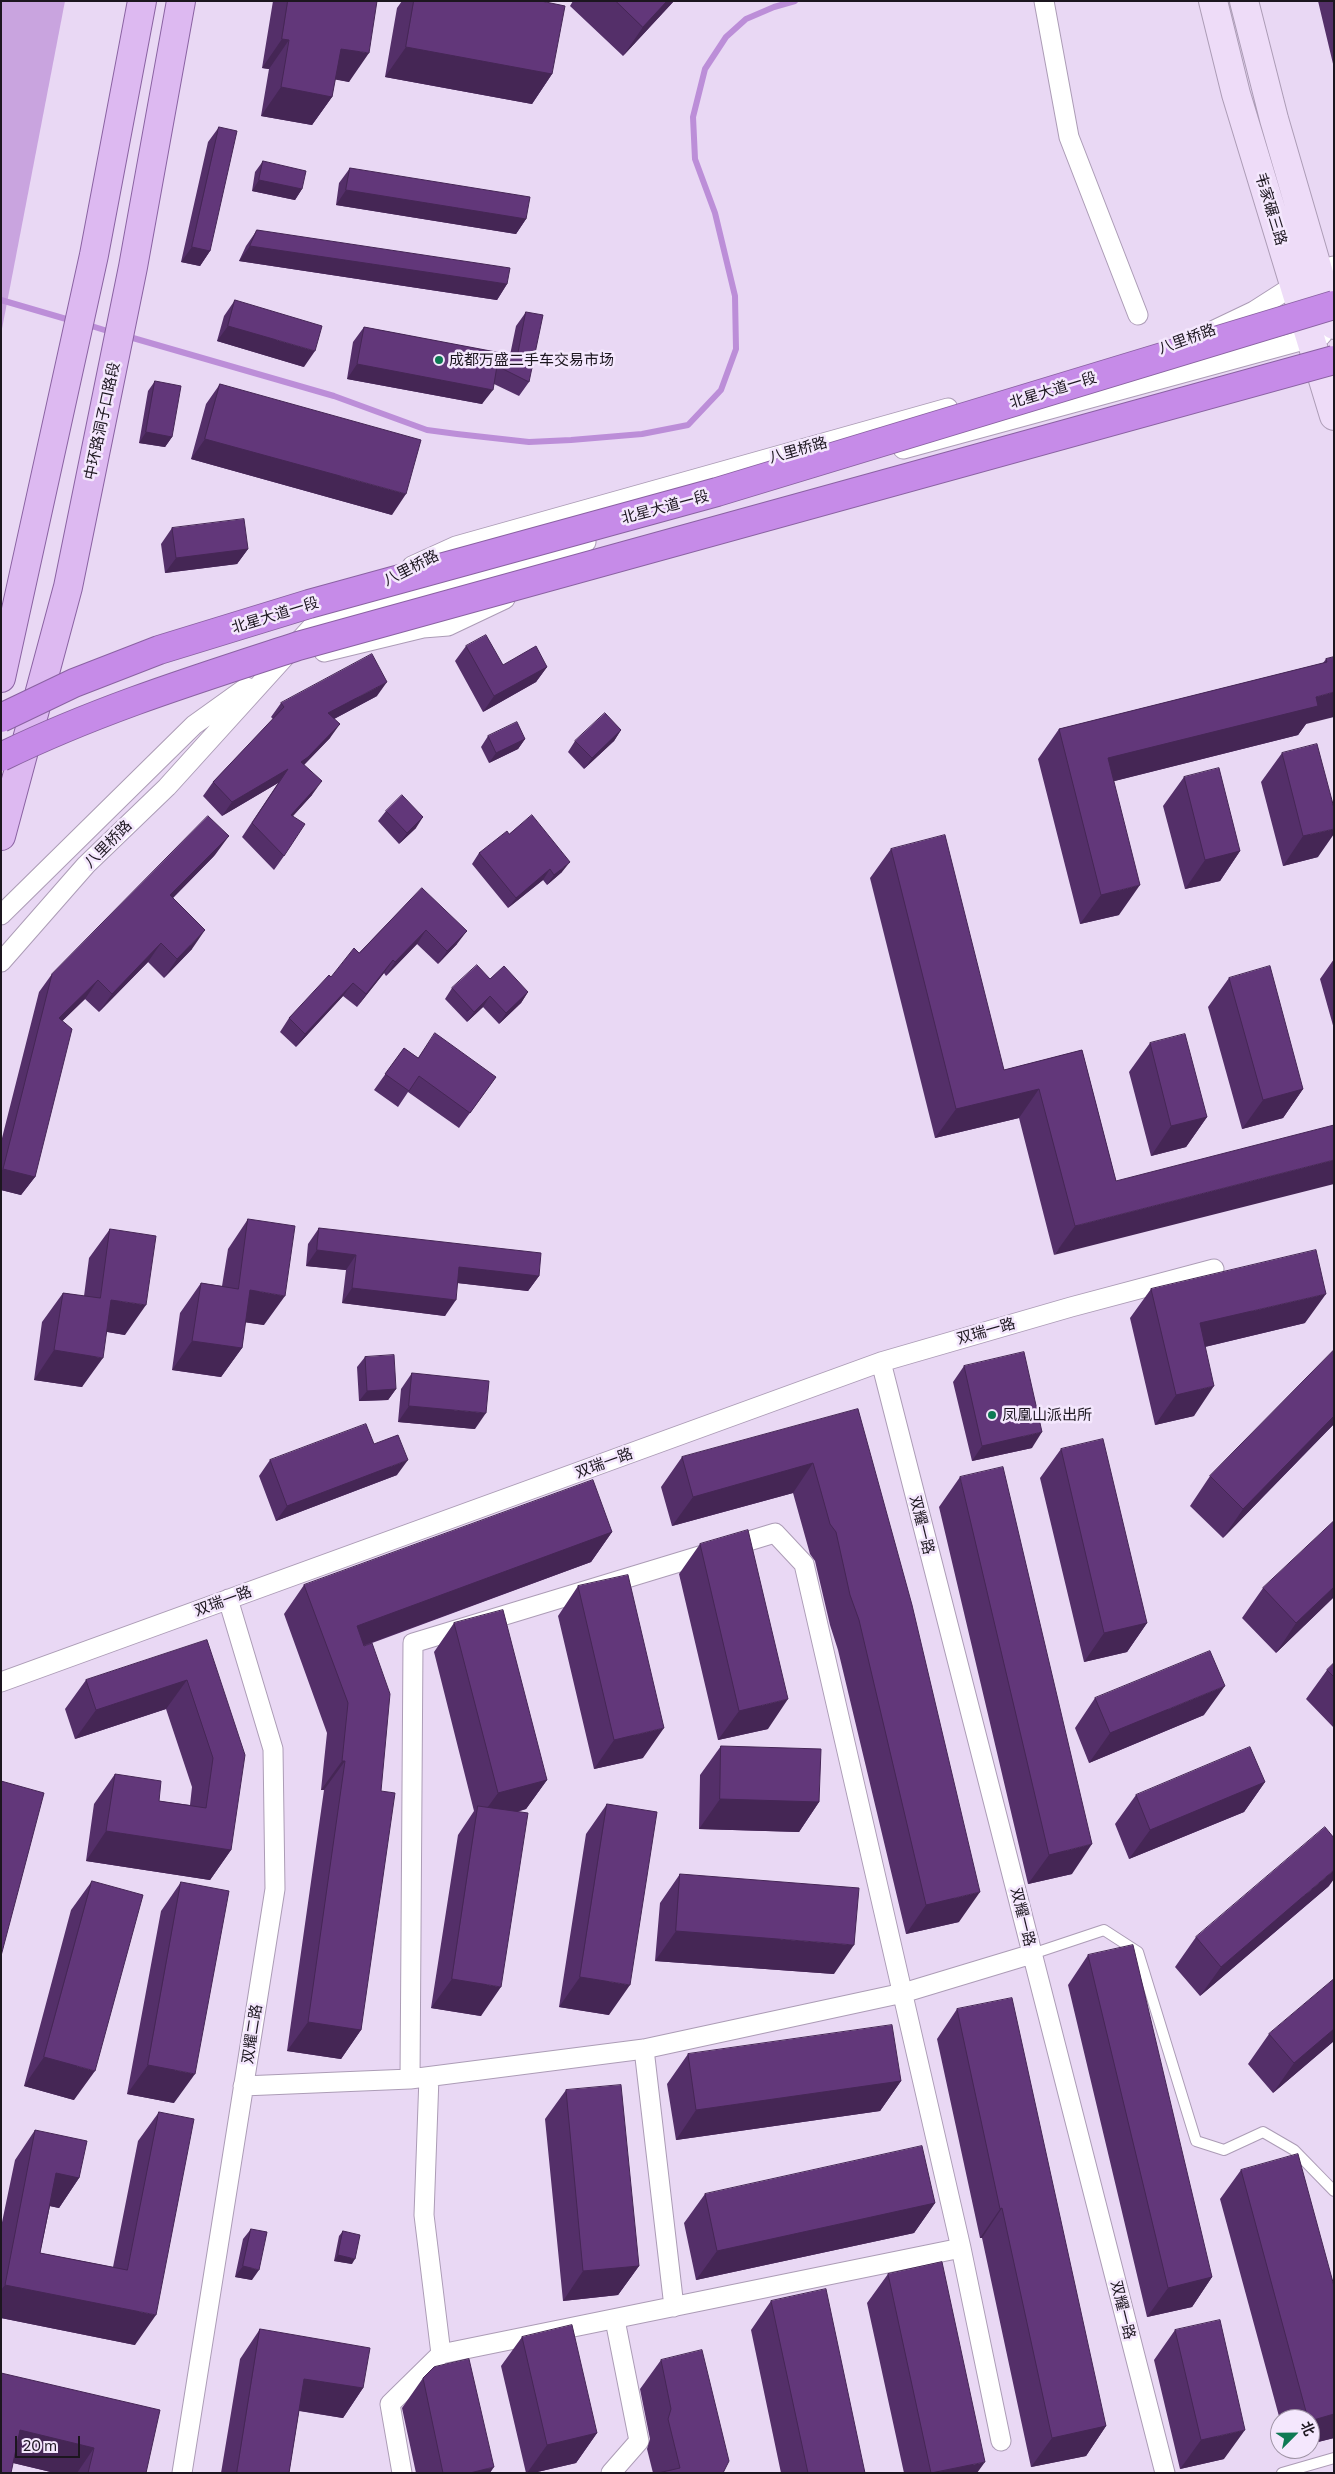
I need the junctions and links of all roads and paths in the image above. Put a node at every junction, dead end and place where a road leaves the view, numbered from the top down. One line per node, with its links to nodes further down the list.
1 (142, 1): 15 (main road)
2 (182, 1): 18 (main road, 中环路洞子口路段)
3 (1044, 1): 9 (street)
4 (1213, 1): 7 (main road, 韦家碾三路)
5 (1244, 1): 6 (main road, 韦家碾三路)
6 (1326, 268): 7 (street, 八里桥路); 10 (main road, 韦家碾三路)
7 (1294, 286): 11 (main road, 韦家碾三路); 14 (street, 八里桥路)
8 (1334, 305): 16 (highway, 北星大道一段, bridge)
9 (1138, 315)
10 (1334, 324)
11 (1321, 336): 12 (main road, 韦家碾三路); 14 (street, 八里桥路)
12 (1330, 374): 13 (main road, 韦家碾三路); 14 (street, 八里桥路); 17 (highway, bridge)
13 (1334, 416)
14 (279, 664): 19 (street, 八里桥路); 20 (street, 八里桥路)
15 (1, 678)
16 (1, 718)
17 (1, 757)
18 (1, 836)
19 (1, 915)
20 (1, 962)
21 (1214, 1269): 22 (street, 双瑞一路)
22 (881, 1362): 23 (street, 双瑞一路); 25 (street, 双耀一路)
23 (228, 1599): 24 (street, 双瑞一路); 30 (street, 双耀二路)
24 (1, 1682)
25 (1032, 1954): 26 (street); 31 (lane); 41 (street, 双耀一路)
26 (903, 1993): 27 (street); 29 (street); 32 (street)
27 (644, 2048): 28 (street); 33 (street)
28 (429, 2077): 29 (street); 35 (street)
29 (410, 2080): 30 (street)
30 (243, 2086): 38 (street, 双耀二路)
31 (1334, 2191)
32 (961, 2248): 33 (street); 36 (street)
33 (674, 2308): 34 (street)
34 (615, 2320): 35 (street); 40 (street)
35 (441, 2354): 39 (street)
36 (1001, 2441)
37 (1334, 2458): 42 (lane)
38 (182, 2473)
39 (402, 2473)
40 (611, 2473)
41 (1165, 2473)
42 (1282, 2473)

